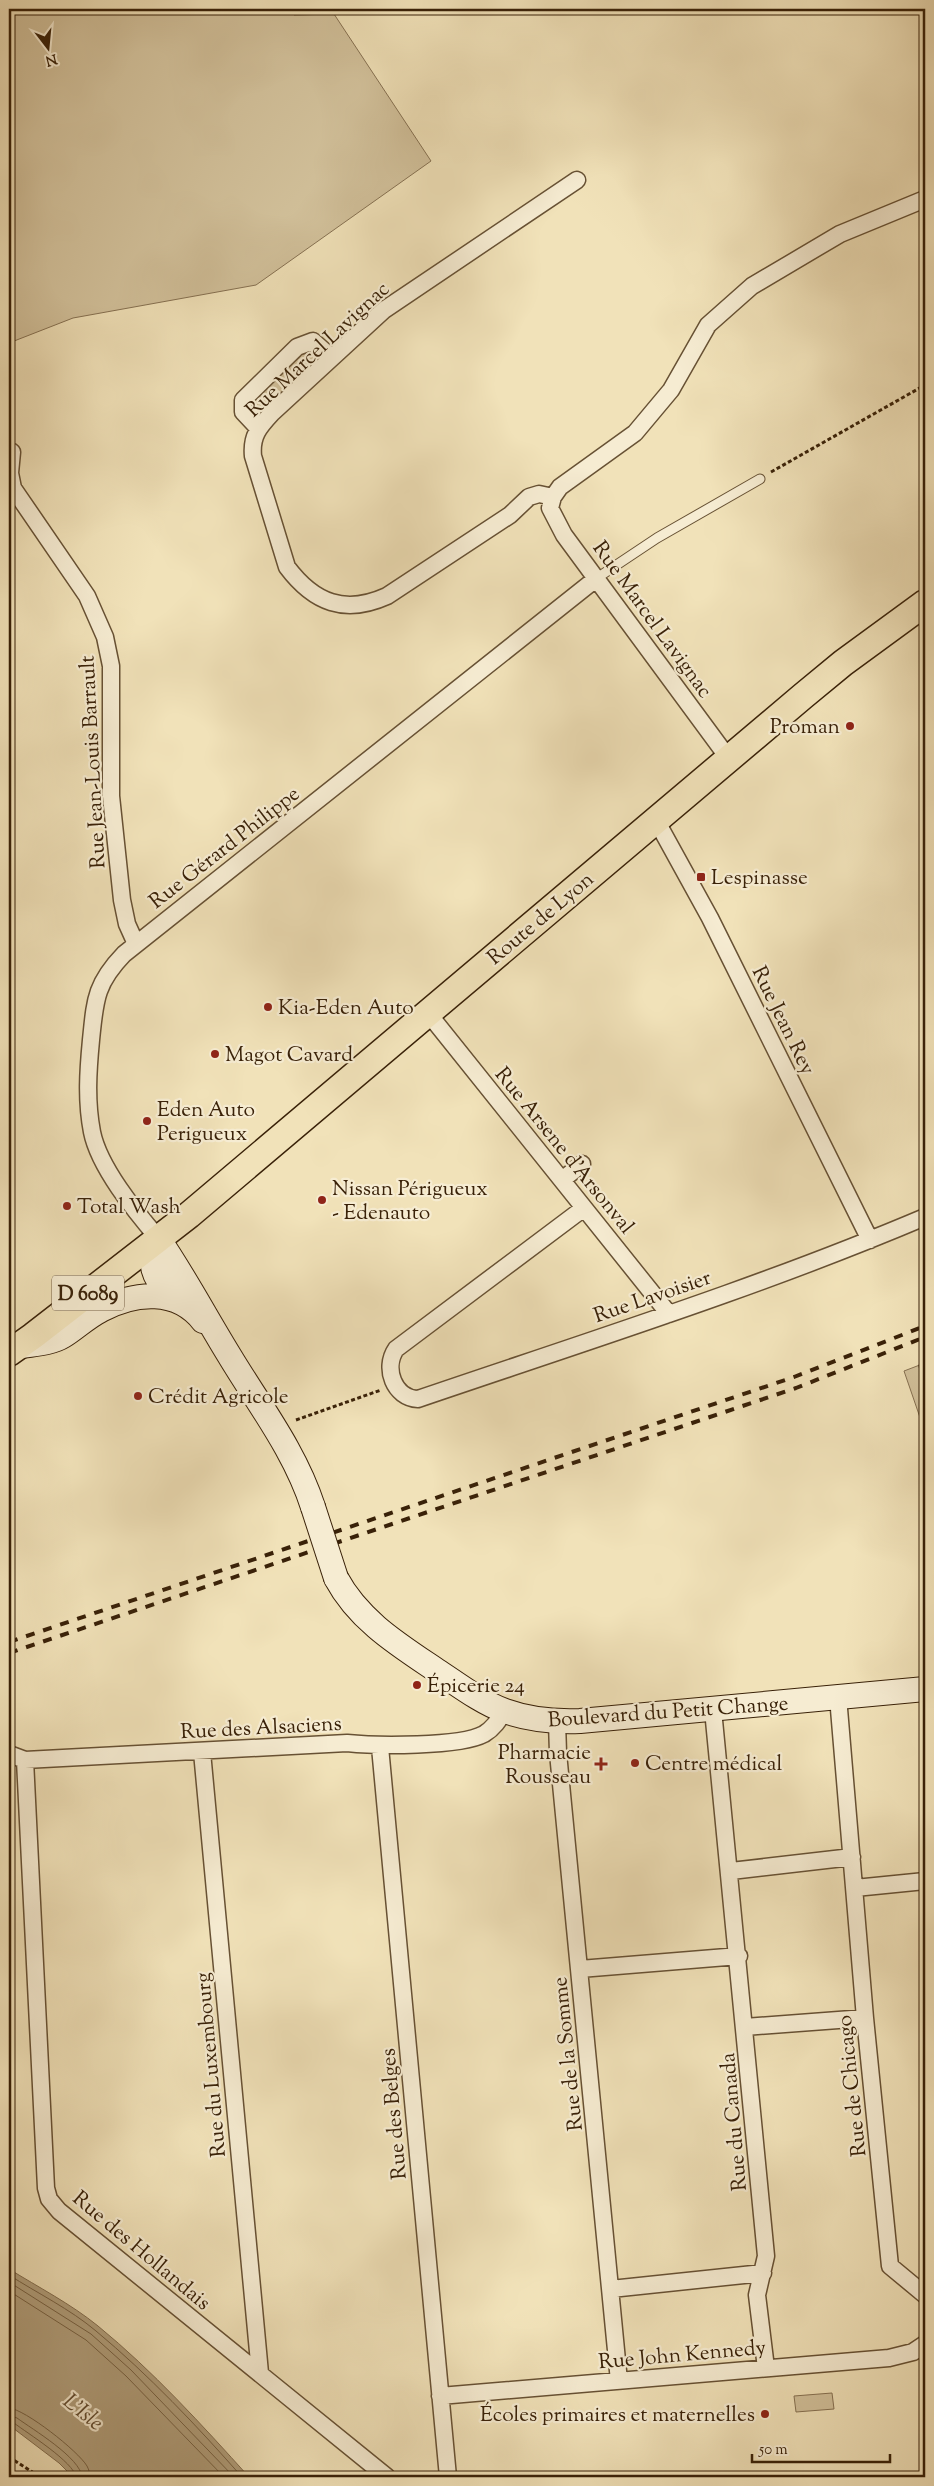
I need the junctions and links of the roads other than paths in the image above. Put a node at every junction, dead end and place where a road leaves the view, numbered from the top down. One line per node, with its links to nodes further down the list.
1 (577, 180): 3 (street, Rue Marcel Lavignac)
2 (925, 199): 7 (street)
3 (332, 358): 4 (street, Rue Marcel Lavignac); 4 (street)
4 (258, 428): 7 (street, Rue Marcel Lavignac)
5 (12, 452): 12 (street, Rue Jean-Louis Barrault)
6 (760, 478): 8 (lane)
7 (553, 497): 8 (street, Rue Marcel Lavignac)
8 (597, 578): 10 (street, Rue Marcel Lavignac); 12 (street, Rue Gérard Philippe)
9 (925, 602): 10 (main road, Route de Lyon / D 6089)
10 (729, 759): 11 (main road, Route de Lyon / D 6089)
11 (656, 820): 13 (main road, Route de Lyon / D 6089); 19 (street, Rue Jean Rey)
12 (136, 944): 18 (street, Rue Gérard Philippe)
13 (428, 1012): 15 (street, Rue Arsene d'Arsonval); 18 (main road, Route de Lyon / D 6089)
14 (582, 1164): 15 (street)
15 (562, 1180): 16 (street, Rue Arsene d'Arsonval)
16 (584, 1208): 21 (street, Rue Arsene d'Arsonval); 21 (street, Rue Lavoisier)
17 (925, 1217): 19 (street, Rue Lavoisier)
18 (158, 1238): 20 (main road); 22 (main road, D 6089); 23 (main road, Boulevard du Petit Change)
19 (870, 1240): 21 (street, Rue Lavoisier)
20 (171, 1297): 22 (main road); 23 (main road)
21 (669, 1314)
22 (13, 1350)
23 (228, 1354): 27 (main road, Boulevard du Petit Change, bridge)
24 (925, 1689): 25 (main road, Boulevard du Petit Change)
25 (838, 1698): 26 (main road, Boulevard du Petit Change); 33 (street, Rue de Chicago)
26 (713, 1710): 28 (main road, Boulevard du Petit Change); 34 (street, Rue du Canada)
27 (504, 1711): 28 (main road, Boulevard du Petit Change); 29 (street, Rue des Alsaciens)
28 (557, 1722): 38 (street, Rue de la Somme)
29 (380, 1746): 30 (street, Rue des Alsaciens); 48 (street, Rue des Belges)
30 (202, 1752): 32 (street, Rue des Alsaciens); 46 (street, Rue du Luxembourg)
31 (9, 1754): 32 (street, Rue des Alsaciens)
32 (25, 1760): 46 (street, Rue des Hollandais)
33 (852, 1858): 34 (street); 36 (street, Rue de Chicago)
34 (731, 1871): 37 (street, Rue du Canada)
35 (925, 1881): 36 (street)
36 (855, 1888): 39 (street, Rue de Chicago)
37 (739, 1956): 38 (street); 40 (street, Rue du Canada)
38 (580, 1969): 42 (street, Rue de la Somme)
39 (865, 2018): 40 (street); 43 (street, Rue de Chicago)
40 (745, 2026): 41 (street, Rue du Canada)
41 (763, 2273): 42 (street); 45 (street, Rue du Canada)
42 (611, 2289): 47 (street, Rue de la Somme)
43 (925, 2295)
44 (925, 2344): 45 (street, Rue John Kennedy)
45 (766, 2368): 47 (street, Rue John Kennedy)
46 (260, 2374): 49 (street, Rue des Hollandais)
47 (619, 2381): 48 (street, Rue John Kennedy)
48 (440, 2396): 50 (street, Rue des Belges)
49 (387, 2477)
50 (448, 2477)

